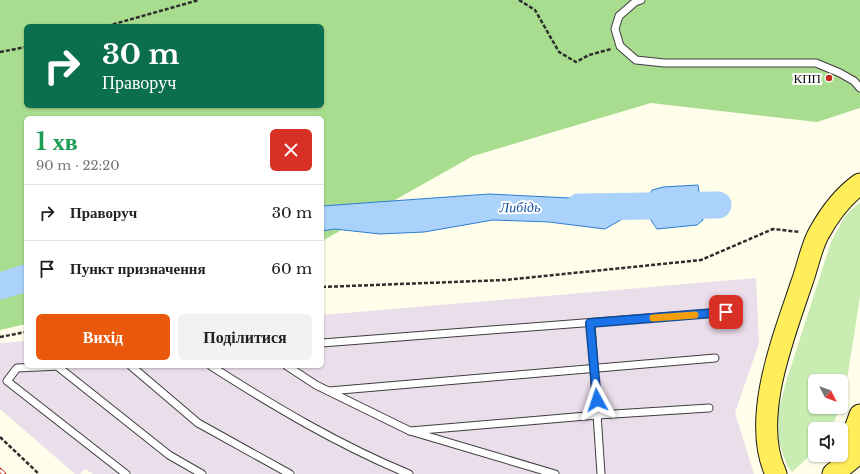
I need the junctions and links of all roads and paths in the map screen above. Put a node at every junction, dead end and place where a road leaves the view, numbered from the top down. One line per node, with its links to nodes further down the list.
1 (200, 0): 4 (path)
2 (519, 0): 5 (path)
3 (641, 0): 5 (lane)
4 (114, 24)
5 (620, 46): 8 (lane)
6 (24, 47): 7 (path)
7 (0, 52)
8 (860, 88)
9 (860, 184): 10 (main road)
10 (818, 234): 11 (path); 33 (main road)
11 (324, 287)
12 (726, 312): 13 (lane)
13 (590, 323): 16 (lane); 23 (lane)
14 (24, 332): 15 (path)
15 (0, 337)
16 (324, 343)
17 (715, 358): 23 (lane)
18 (24, 368): 35 (lane)
19 (60, 368): 36 (lane)
20 (133, 368): 37 (lane)
21 (214, 368): 38 (lane)
22 (289, 368): 24 (lane)
23 (594, 368): 24 (lane); 26 (lane)
24 (329, 391): 28 (lane)
25 (709, 408): 26 (lane)
26 (598, 415): 28 (lane); 40 (lane)
27 (860, 415): 30 (main road)
28 (410, 431): 39 (lane)
29 (0, 437): 34 (path)
30 (848, 444)
31 (860, 451): 42 (main road)
32 (837, 462): 41 (main road)
33 (772, 473)
34 (39, 474)
35 (126, 474)
36 (202, 474)
37 (290, 474)
38 (409, 474)
39 (555, 474)
40 (601, 474)
41 (829, 474)
42 (833, 474)

